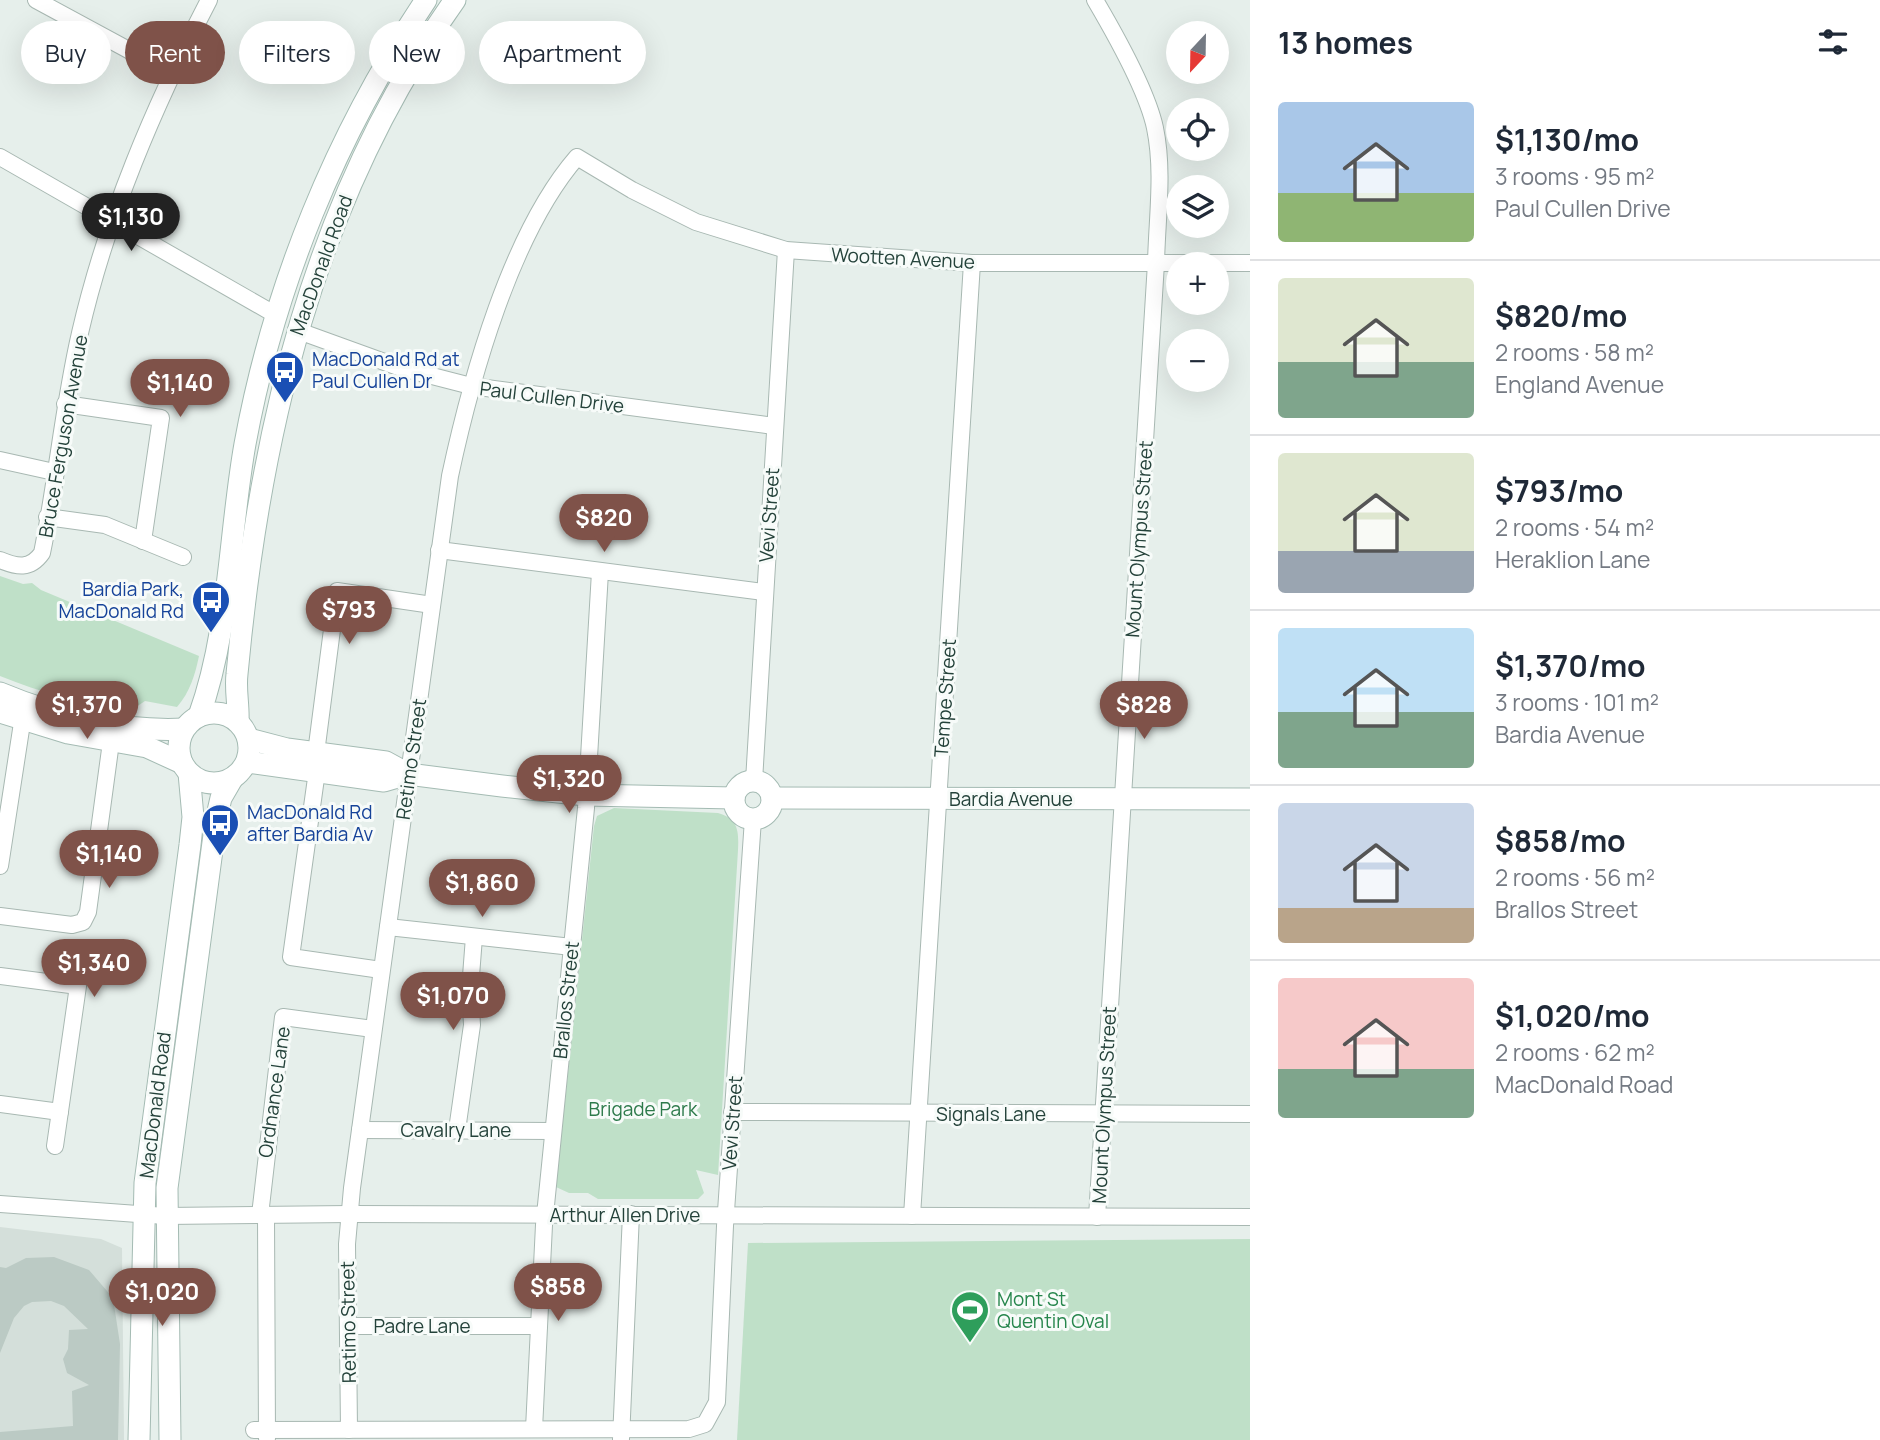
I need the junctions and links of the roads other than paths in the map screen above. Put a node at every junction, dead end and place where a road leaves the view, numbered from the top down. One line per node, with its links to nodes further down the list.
1 (36, 0): 7 (street)
2 (209, 0): 6 (street, Bruce Ferguson Avenue)
3 (426, 0): 16 (street, MacDonald Road)
4 (455, 0): 17 (street, MacDonald Road)
5 (1096, 0): 14 (street, Mount Olympus Street)
6 (198, 21)
7 (125, 48)
8 (167, 84): 11 (street, Bruce Ferguson Avenue)
9 (0, 157): 11 (street)
10 (577, 157): 12 (street, Wootten Avenue); 18 (street, Retimo Street)
11 (112, 221): 16 (street); 19 (street, Bruce Ferguson Avenue)
12 (786, 250): 13 (street, Wootten Avenue); 20 (street, Vevi Street)
13 (972, 263): 14 (street, Wootten Avenue); 46 (street, Tempe Street)
14 (1156, 263): 15 (street, Wootten Avenue); 47 (street, Mount Olympus Street)
15 (1250, 263)
16 (276, 315): 34 (street, MacDonald Road)
17 (296, 330): 18 (street, Paul Cullen Drive); 35 (street, MacDonald Road)
18 (471, 386): 20 (street, Paul Cullen Drive); 25 (street, Retimo Street)
19 (65, 404): 22 (street, Bruce Ferguson Avenue); 24 (street)
20 (774, 426): 29 (street, Vevi Street)
21 (0, 460): 22 (street)
22 (54, 472): 23 (street, Bruce Ferguson Avenue)
23 (47, 517): 24 (street); 27 (street, Bruce Ferguson Avenue)
24 (143, 541): 26 (street)
25 (439, 550): 28 (street); 30 (street, Retimo Street)
26 (183, 557)
27 (0, 560)
28 (600, 572): 29 (street); 43 (street, Brallos Street)
29 (764, 592): 42 (street, Vevi Street)
30 (432, 605): 38 (street); 40 (street, Retimo Street)
31 (0, 693): 32 (street)
32 (24, 711): 33 (street); 34 (street); 36 (street); 49 (street)
33 (0, 712)
34 (192, 723): 35 (street); 39 (street)
35 (243, 730): 37 (street); 38 (street)
36 (111, 742): 39 (street); 52 (street)
37 (247, 762): 38 (street); 41 (street)
38 (317, 762): 40 (street); 56 (street)
39 (185, 768): 41 (street); 73 (street, MacDonald Road)
40 (408, 774): 43 (street); 53 (street, Retimo Street)
41 (232, 779): 76 (street, MacDonald Road)
42 (754, 780): 44 (street); 45 (street)
43 (586, 795): 44 (street); 55 (street, Brallos Street)
44 (734, 798): 50 (street)
45 (772, 798): 46 (street, Bardia Avenue); 50 (street)
46 (938, 799): 47 (street, Bardia Avenue); 62 (street, Tempe Street)
47 (1122, 799): 48 (street, Bardia Avenue); 63 (street, Mount Olympus Street)
48 (1250, 799)
49 (5, 802): 51 (street)
50 (753, 819): 61 (street, Vevi Street)
51 (0, 866)
52 (0, 916)
53 (388, 927): 54 (street); 56 (street, Retimo Street)
54 (474, 937): 55 (street); 66 (street)
55 (572, 947): 67 (street, Brallos Street)
56 (381, 970): 58 (street, Retimo Street)
57 (0, 976): 60 (street)
58 (373, 1029): 65 (street, Retimo Street); 74 (street, Ordnance Lane)
59 (0, 1104): 60 (street)
60 (60, 1112): 68 (street)
61 (732, 1112): 62 (street, Signals Lane); 75 (street, Vevi Street)
62 (919, 1113): 63 (street, Signals Lane); 77 (street, Tempe Street)
63 (1103, 1114): 64 (street, Signals Lane); 78 (street, Mount Olympus Street)
64 (1250, 1114)
65 (360, 1130): 66 (street, Cavalry Lane); 70 (street, Retimo Street)
66 (457, 1130): 67 (street, Cavalry Lane)
67 (552, 1131): 71 (street, Brallos Street)
68 (55, 1146)
69 (0, 1204): 73 (street, Arthur Allen Drive)
70 (350, 1213): 71 (street, Arthur Allen Drive); 74 (street, Arthur Allen Drive); 80 (street, Retimo Street)
71 (545, 1214): 72 (street, Arthur Allen Drive); 81 (street, Brallos Street)
72 (631, 1214): 75 (street, Arthur Allen Drive); 87 (street)
73 (143, 1215): 76 (street, Arthur Allen Drive); 88 (street, MacDonald Road)
74 (263, 1215): 76 (street, Arthur Allen Drive); 84 (street, Ordnance Lane)
75 (726, 1215): 77 (street, Arthur Allen Drive); 87 (street, Vevi Street)
76 (165, 1216): 89 (street, MacDonald Road)
77 (912, 1216): 78 (street, Arthur Allen Drive)
78 (1097, 1217): 79 (street, Arthur Allen Drive)
79 (1250, 1217)
80 (348, 1326): 81 (street, Padre Lane); 83 (street, Retimo Street)
81 (539, 1326): 82 (street, Brallos Street)
82 (534, 1429): 86 (street); 87 (street)
83 (349, 1430): 84 (street); 85 (street)
84 (263, 1433)
85 (397, 1435): 86 (street)
86 (457, 1435)
87 (621, 1435)
88 (139, 1440)
89 (170, 1440)

